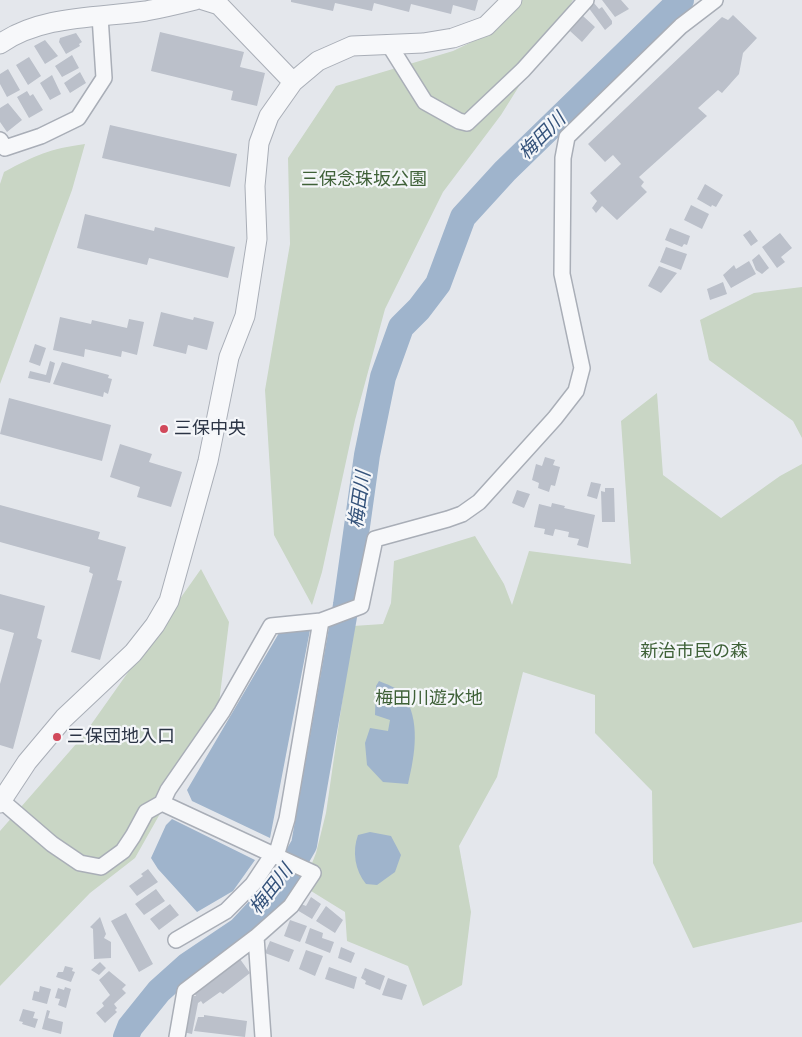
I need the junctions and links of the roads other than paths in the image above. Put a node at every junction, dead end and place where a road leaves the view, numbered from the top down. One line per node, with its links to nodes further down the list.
1 (512, 0): 6 (street)
2 (586, 0): 6 (street)
3 (715, 0): 10 (street)
4 (204, 1): 5 (street); 8 (street)
5 (100, 16): 7 (street); 9 (street)
6 (388, 43): 8 (street)
7 (0, 44)
8 (293, 82): 11 (street)
9 (0, 140)
10 (323, 620): 12 (street); 13 (street)
11 (1, 802): 12 (street)
12 (162, 803): 13 (street)
13 (277, 855): 14 (street); 15 (street)
14 (256, 937): 16 (street); 17 (street)
15 (176, 940)
16 (176, 1037)
17 (263, 1037)

